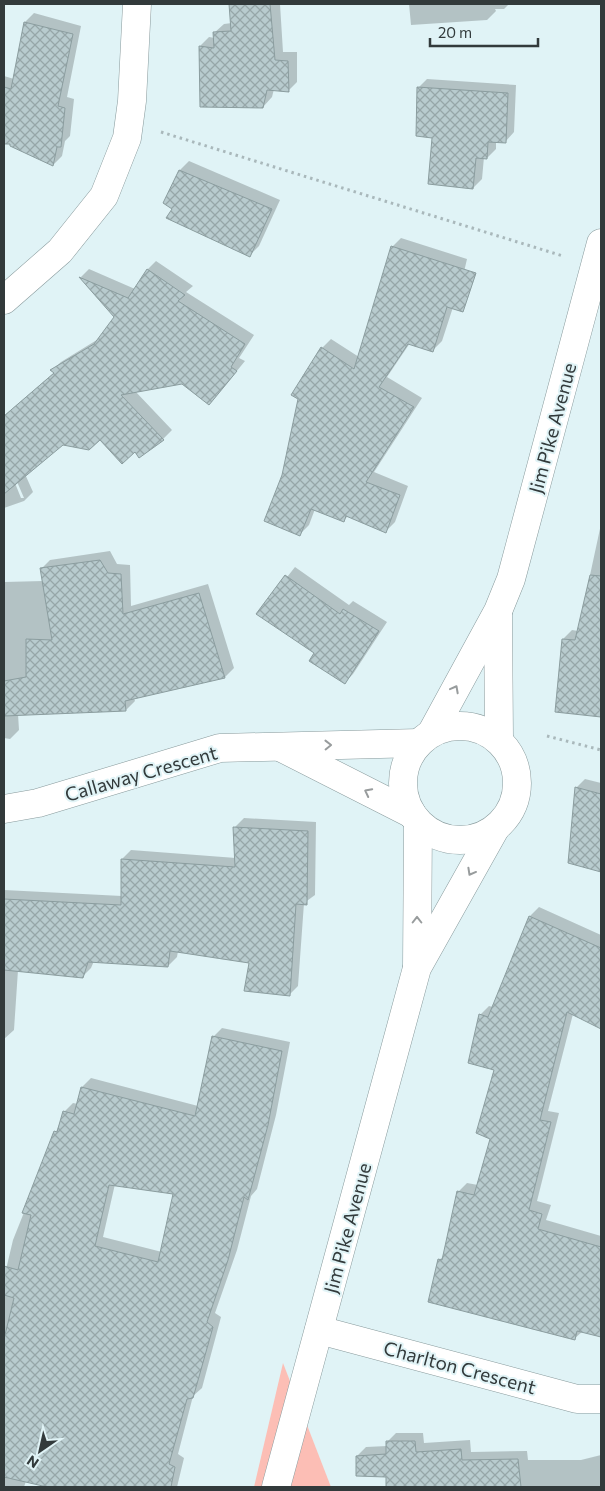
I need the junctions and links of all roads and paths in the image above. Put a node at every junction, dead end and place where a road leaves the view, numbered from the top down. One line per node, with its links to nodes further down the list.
1 (137, 4): 5 (street)
2 (166, 134): 4 (path)
3 (601, 243): 6 (street, Jim Pike Avenue)
4 (548, 251)
5 (4, 300)
6 (498, 611): 8 (street, Jim Pike Avenue, one-way to 6); 9 (street, Jim Pike Avenue)
7 (547, 736): 11 (path)
8 (426, 737): 9 (street); 10 (street, Callaway Crescent, one-way to 8); 13 (street)
9 (499, 739): 14 (street)
10 (279, 746): 12 (street, Callaway Crescent); 13 (street, Callaway Crescent, one-way to 10)
11 (601, 750)
12 (4, 809)
13 (415, 818): 14 (street); 15 (street, Jim Pike Avenue, one-way to 13)
14 (495, 829): 15 (street, Jim Pike Avenue, one-way to 15)
15 (417, 968): 16 (street, Jim Pike Avenue)
16 (319, 1330): 17 (street, Charlton Crescent); 18 (street, Jim Pike Avenue)
17 (601, 1399)
18 (276, 1487)

